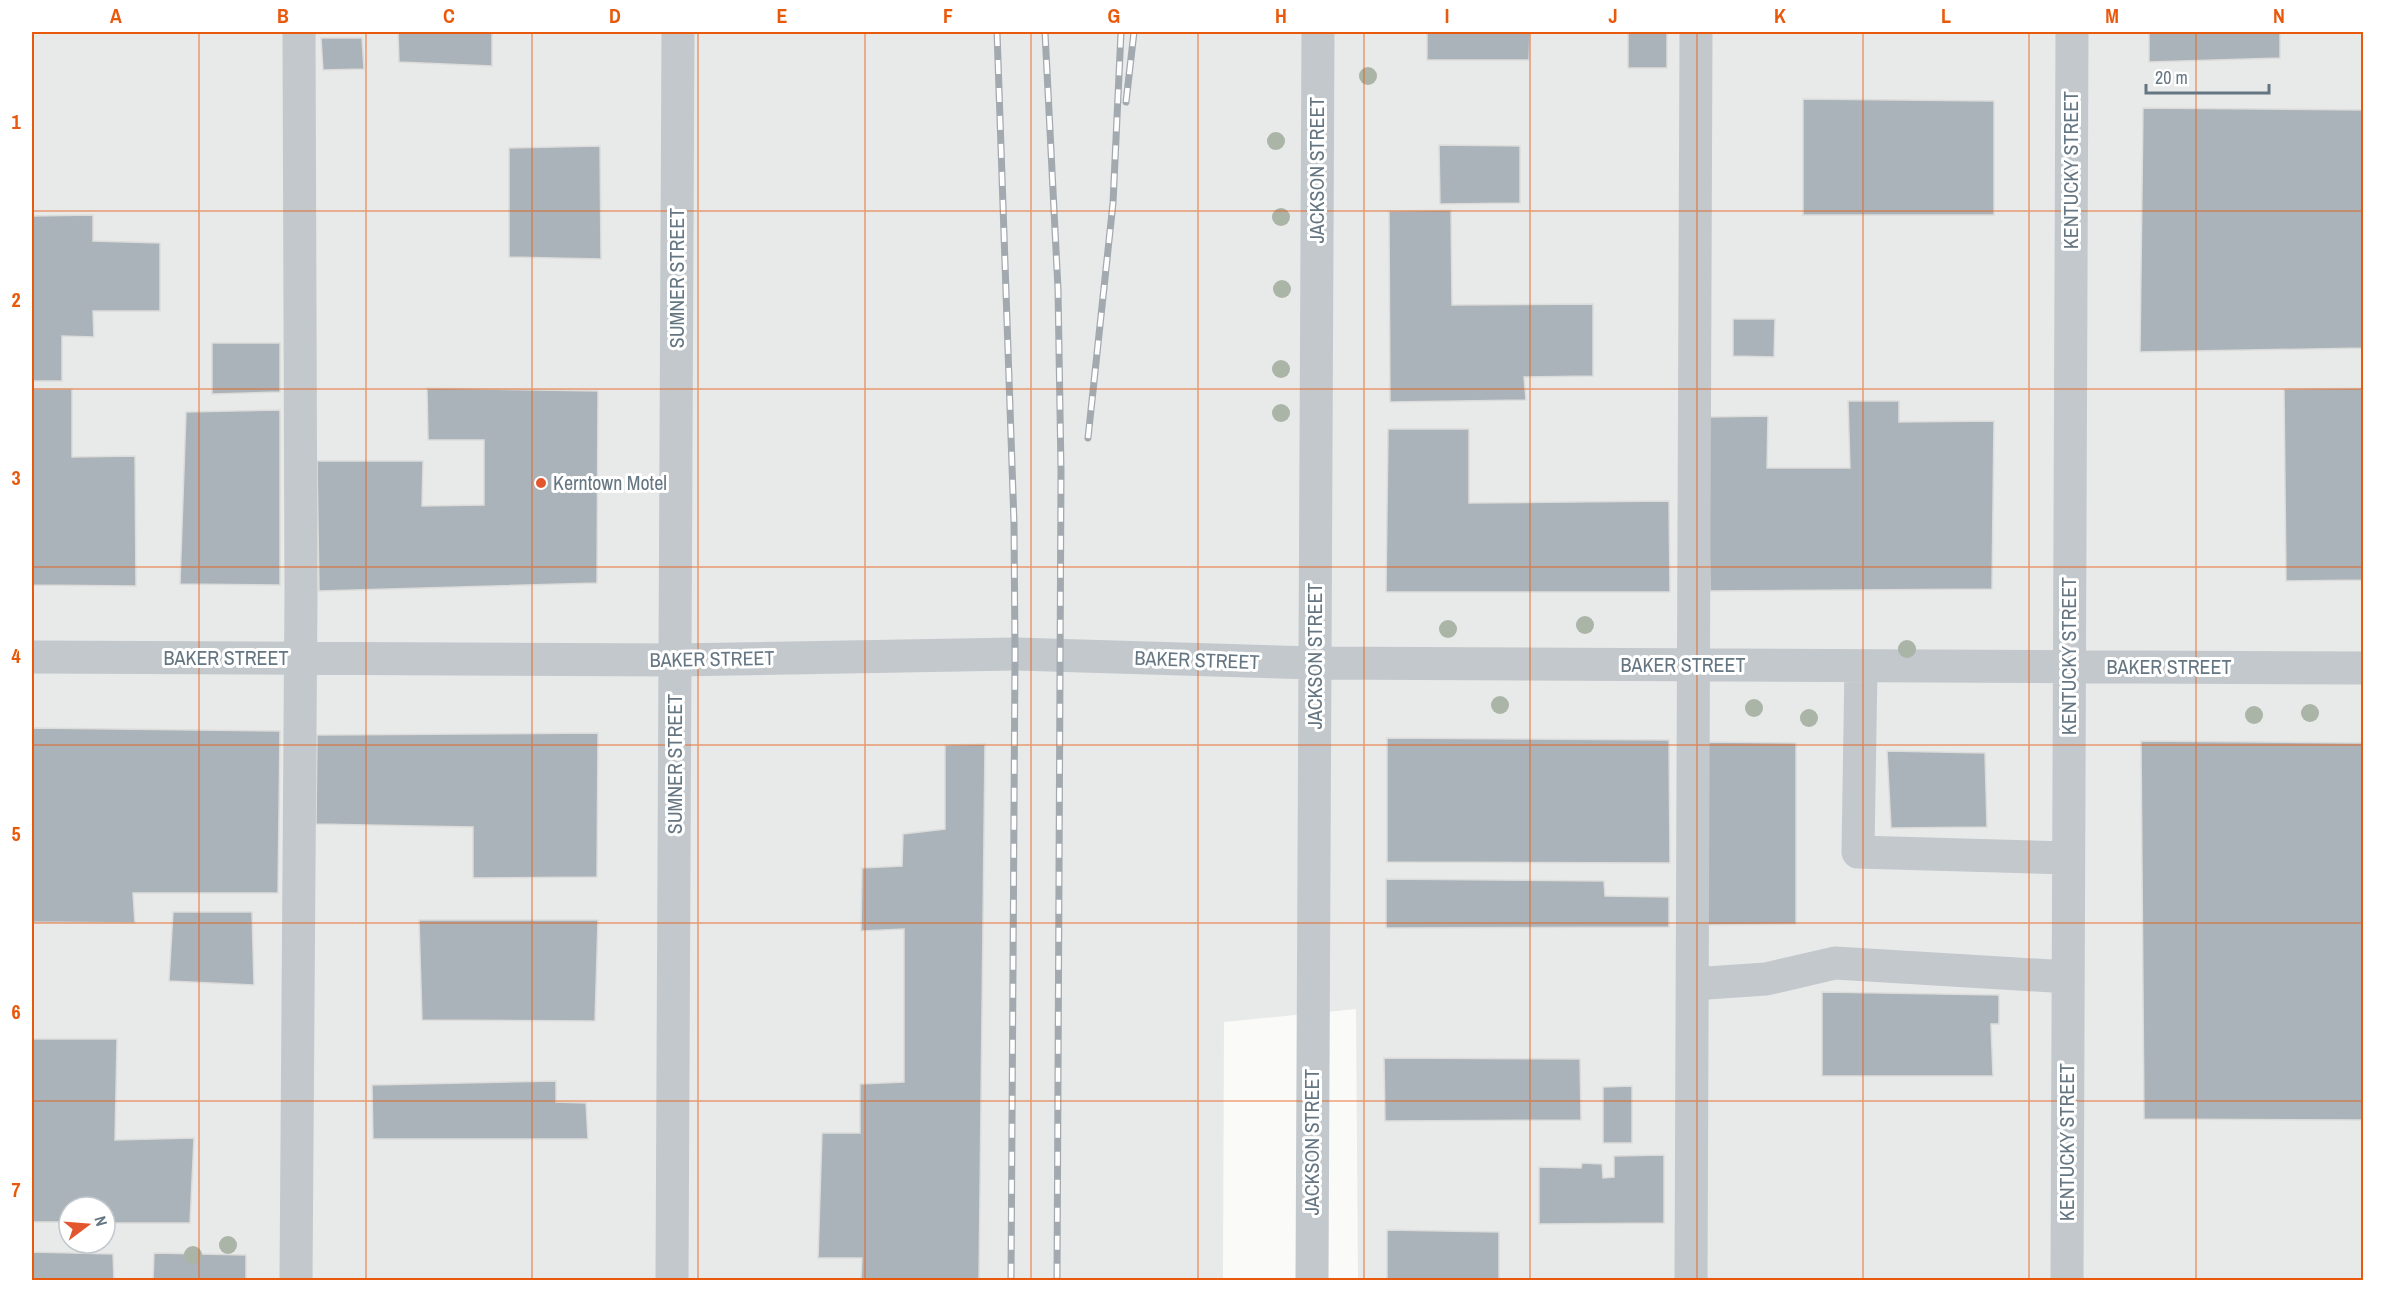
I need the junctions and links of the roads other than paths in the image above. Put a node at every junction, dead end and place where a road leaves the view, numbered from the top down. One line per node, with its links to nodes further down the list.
1 (299, 32): 7 (street)
2 (678, 32): 8 (street, SUMNER STREET)
3 (1318, 32): 9 (street, JACKSON STREET)
4 (1696, 32): 10 (street)
5 (2072, 32): 12 (street, KENTUCKY STREET)
6 (32, 657): 7 (street, BAKER STREET)
7 (300, 658): 8 (street, BAKER STREET); 17 (street)
8 (675, 660): 9 (street, BAKER STREET); 18 (street, SUMNER STREET)
9 (1315, 663): 10 (street, BAKER STREET); 19 (street, JACKSON STREET)
10 (1694, 665): 11 (street, BAKER STREET); 16 (street)
11 (1861, 666): 12 (street, BAKER STREET); 14 (street)
12 (2069, 667): 13 (street, BAKER STREET); 14 (street, KENTUCKY STREET)
13 (2364, 668)
14 (2068, 858): 15 (street, KENTUCKY STREET)
15 (2068, 977): 16 (street); 21 (street, KENTUCKY STREET)
16 (1692, 984): 20 (street)
17 (296, 1281)
18 (672, 1281)
19 (1311, 1281)
20 (1691, 1281)
21 (2067, 1281)

